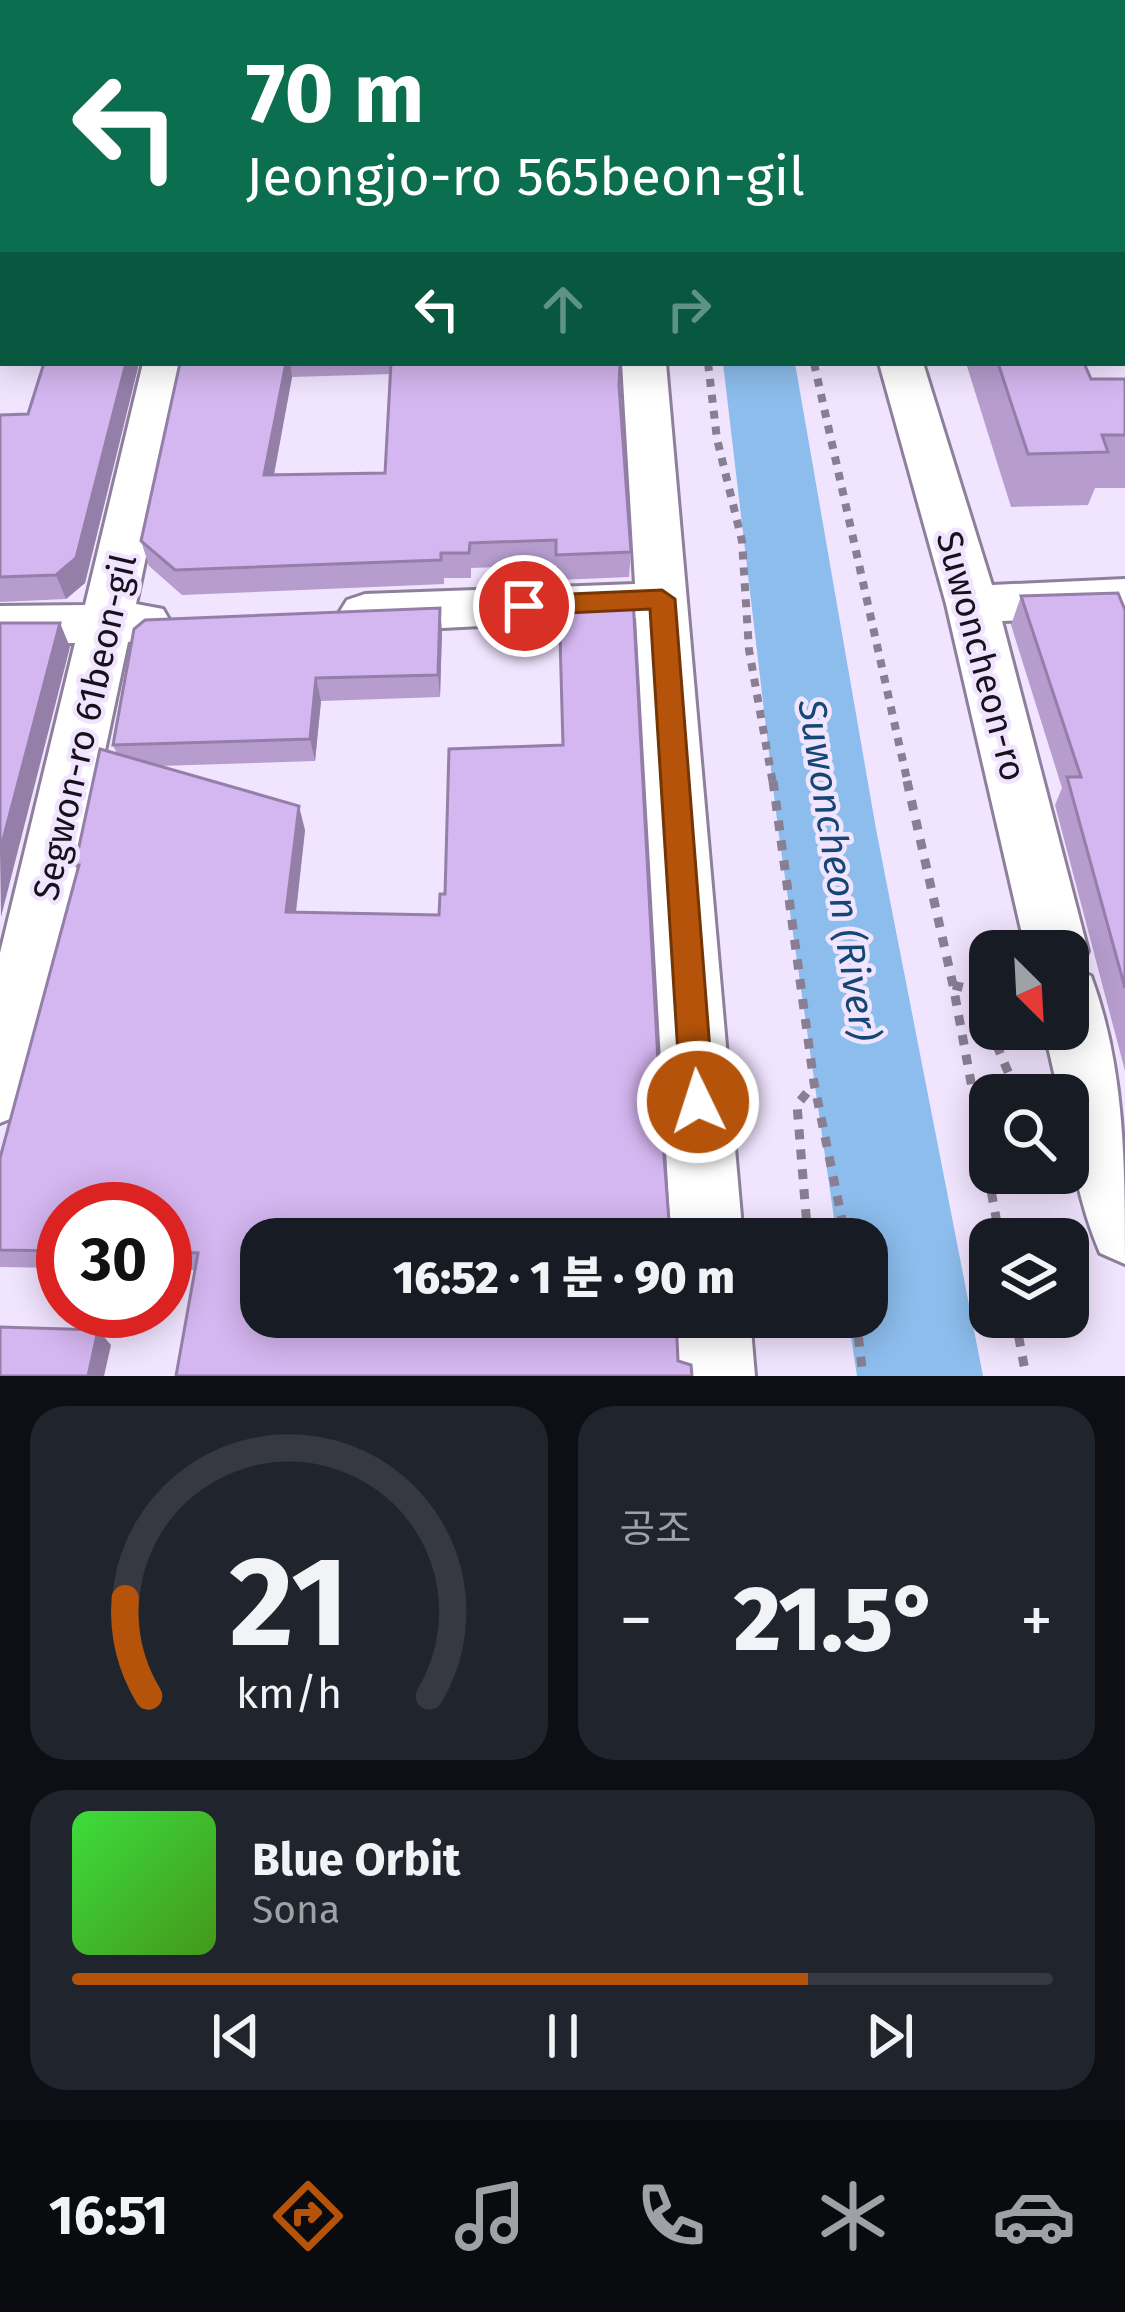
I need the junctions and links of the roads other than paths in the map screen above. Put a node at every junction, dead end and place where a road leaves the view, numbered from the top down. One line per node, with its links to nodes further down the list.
1 (164, 366): 10 (street, Segwon-ro 61beon-gil)
2 (644, 366): 5 (street)
3 (902, 366): 6 (street, Suwoncheon-ro)
4 (1125, 598): 6 (street)
5 (662, 599): 7 (street); 14 (street)
6 (972, 604): 11 (street, Suwoncheon-ro)
7 (316, 615)
8 (201, 620): 10 (street)
9 (0, 625): 10 (street)
10 (109, 625): 13 (street, Segwon-ro 61beon-gil)
11 (1052, 930)
12 (1081, 1050): 15 (street)
13 (0, 1090)
14 (706, 1218)
15 (1125, 1228)
16 (714, 1338): 17 (street)
17 (717, 1376)

